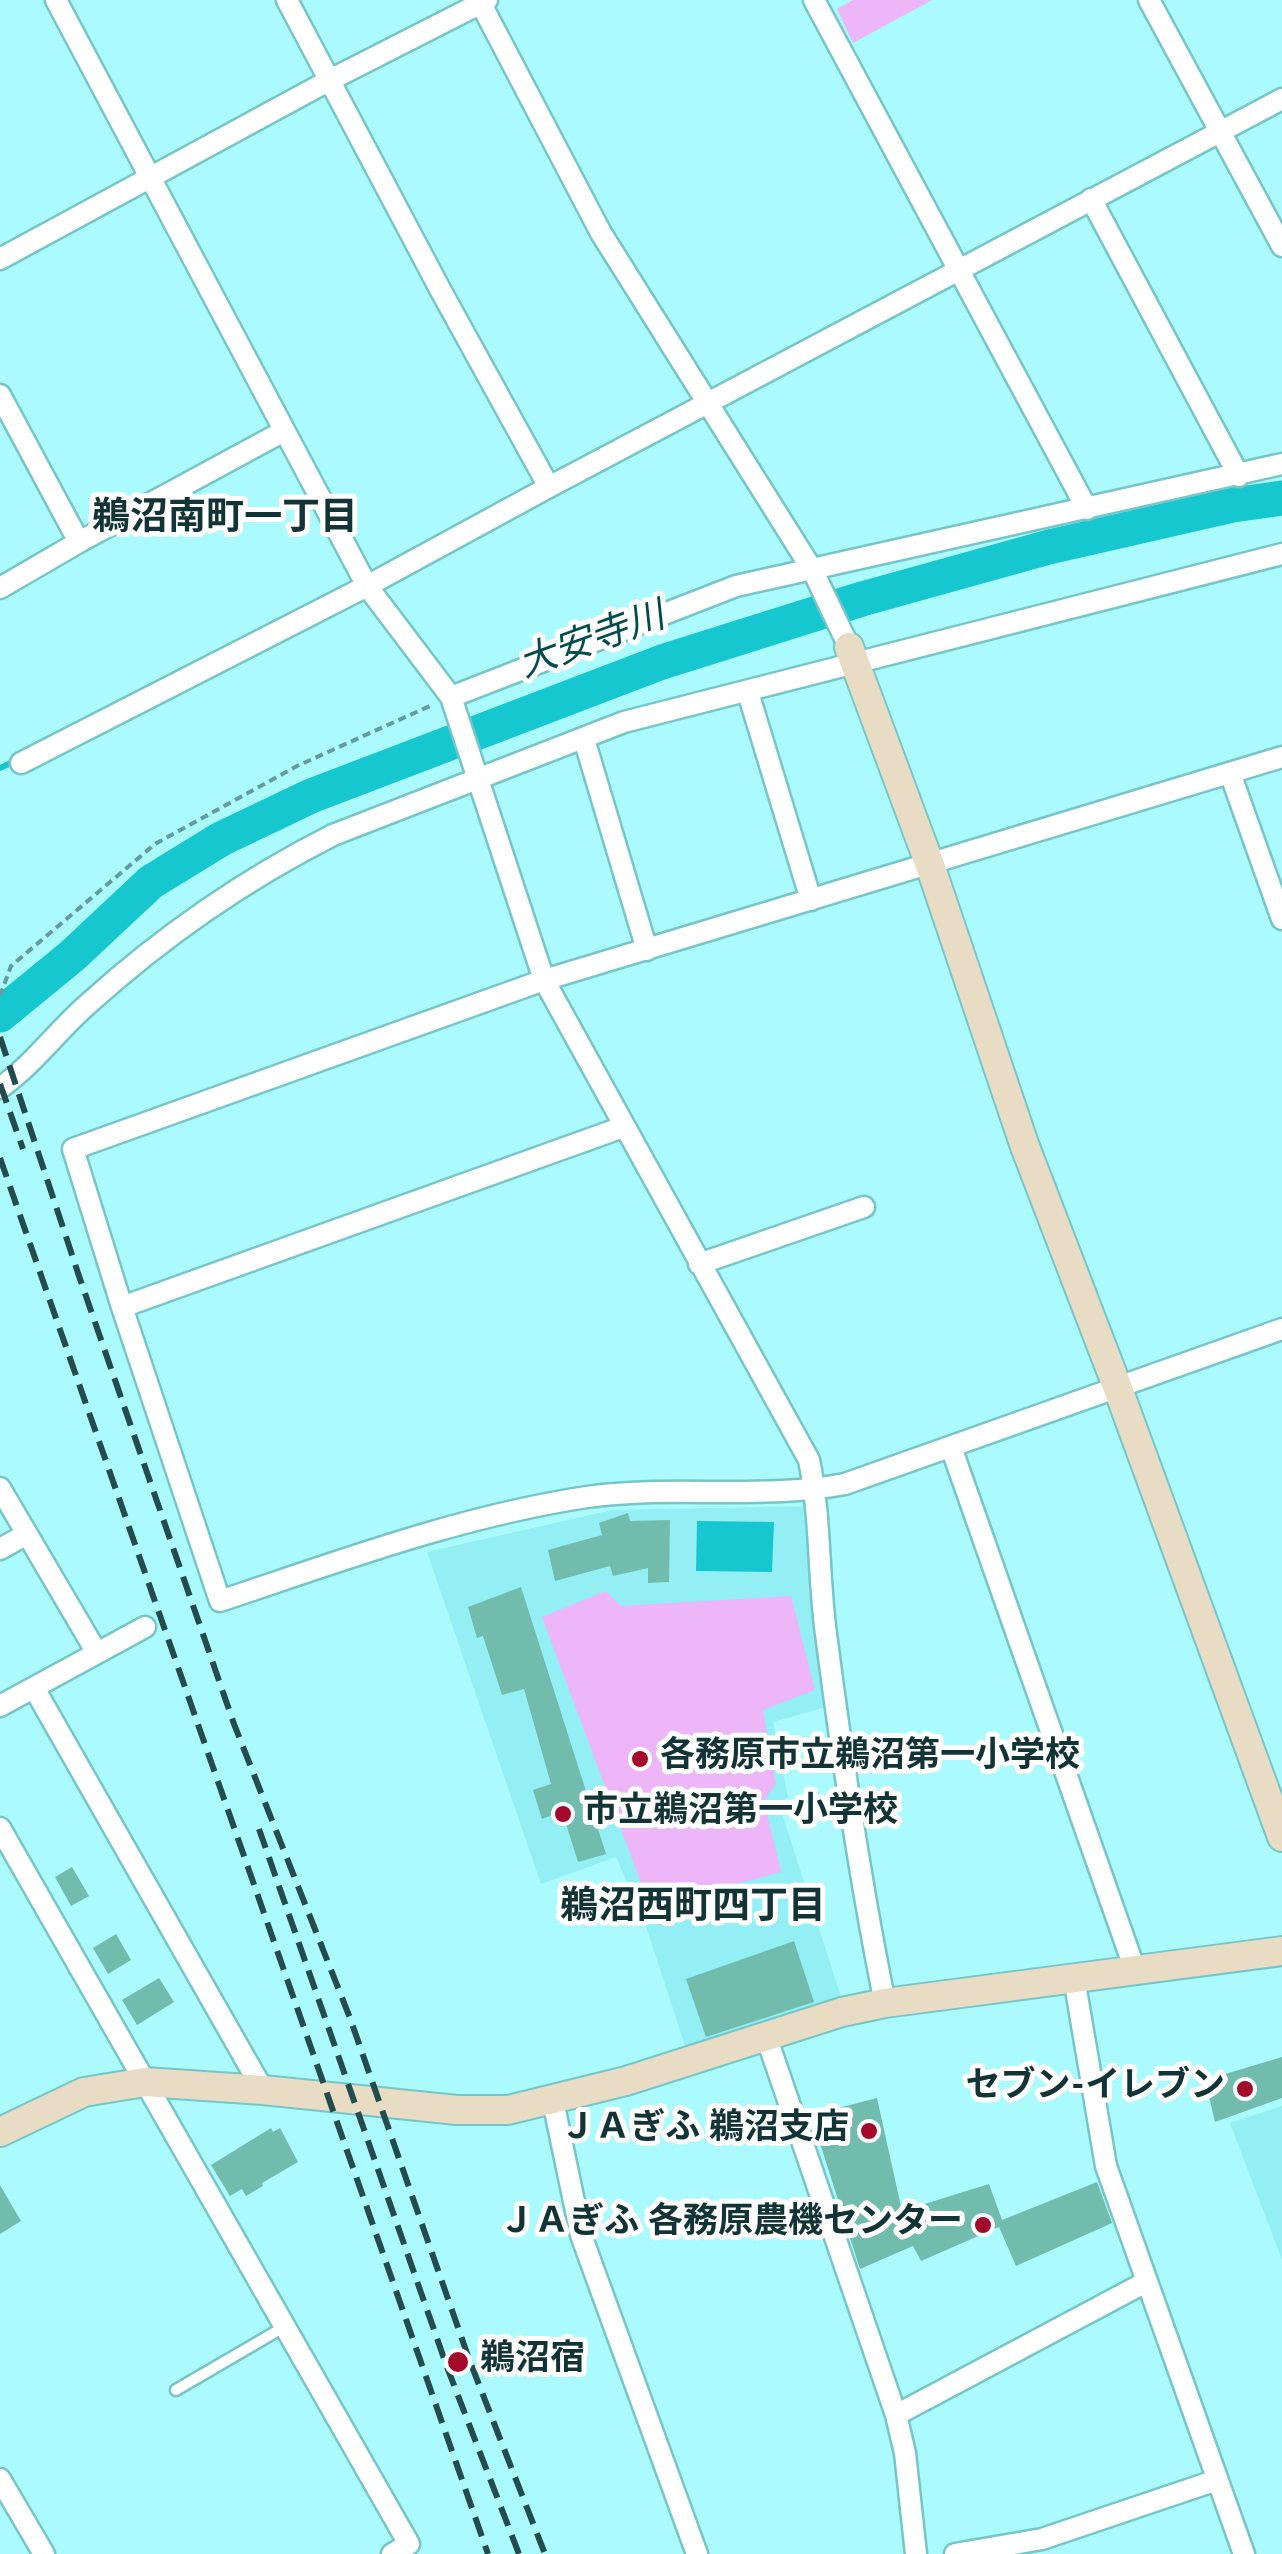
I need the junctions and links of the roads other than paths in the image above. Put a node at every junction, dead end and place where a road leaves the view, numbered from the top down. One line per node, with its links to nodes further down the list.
1 (56, 0): 9 (street)
2 (287, 0): 6 (street)
3 (814, 0): 13 (street)
4 (1149, 0): 8 (street)
5 (482, 1): 6 (street); 15 (street)
6 (330, 80): 9 (street); 19 (street)
7 (1282, 99): 8 (street)
8 (1220, 130): 10 (street); 11 (street)
9 (150, 179): 12 (street); 16 (street)
10 (1092, 199): 13 (street); 18 (street)
11 (1282, 246)
12 (0, 259)
13 (958, 270): 15 (street); 20 (street)
14 (0, 395): 21 (street)
15 (708, 403): 19 (street); 23 (street)
16 (284, 432): 21 (street); 24 (street)
17 (1282, 464): 18 (street)
18 (1240, 476): 20 (street)
19 (549, 487): 24 (street)
20 (1087, 509): 23 (street)
21 (78, 542): 25 (street)
22 (1282, 554): 26 (street)
23 (816, 576): 26 (street); 27 (street)
24 (367, 586): 27 (street); 31 (street)
25 (0, 588)
26 (852, 654): 33 (street); 34 (street)
27 (451, 698): 33 (street)
28 (750, 699): 35 (street)
29 (587, 749): 37 (street)
30 (1282, 757): 32 (street)
31 (21, 763)
32 (1230, 773): 34 (street); 36 (street)
33 (477, 776): 38 (street); 39 (street)
34 (930, 865): 35 (street); 45 (street)
35 (812, 900): 37 (street)
36 (1282, 919)
37 (647, 950): 38 (street)
38 (544, 980): 40 (street); 43 (street)
39 (0, 1088)
40 (623, 1127): 42 (street); 43 (street)
41 (864, 1207): 42 (street)
42 (699, 1264): 48 (street)
43 (122, 1307): 48 (street)
44 (1282, 1329): 45 (street)
45 (1117, 1386): 46 (street); 56 (street)
46 (951, 1447): 48 (street); 58 (street)
47 (0, 1488): 49 (street)
48 (815, 1490): 60 (street)
49 (27, 1534): 50 (street); 52 (street)
50 (0, 1549)
51 (145, 1627): 52 (street)
52 (97, 1653): 53 (street)
53 (34, 1688): 54 (street); 63 (street)
54 (0, 1706)
55 (0, 1828): 62 (street)
56 (1282, 1837)
57 (1282, 1951): 58 (street)
58 (1135, 1970): 59 (street)
59 (1074, 1978): 60 (street); 66 (street)
60 (885, 2003): 61 (street)
61 (766, 2036): 64 (street); 69 (street)
62 (146, 2082): 63 (street); 65 (street); 67 (street)
63 (263, 2090): 64 (street)
64 (553, 2101): 74 (street)
65 (0, 2132)
66 (1146, 2282): 69 (street); 71 (street)
67 (284, 2326): 68 (lane); 73 (street)
68 (176, 2390)
69 (896, 2415): 75 (street)
70 (0, 2479): 72 (street)
71 (1218, 2480): 76 (street); 77 (street)
72 (44, 2554)
73 (392, 2554)
74 (697, 2554)
75 (916, 2554)
76 (955, 2554)
77 (1244, 2554)

